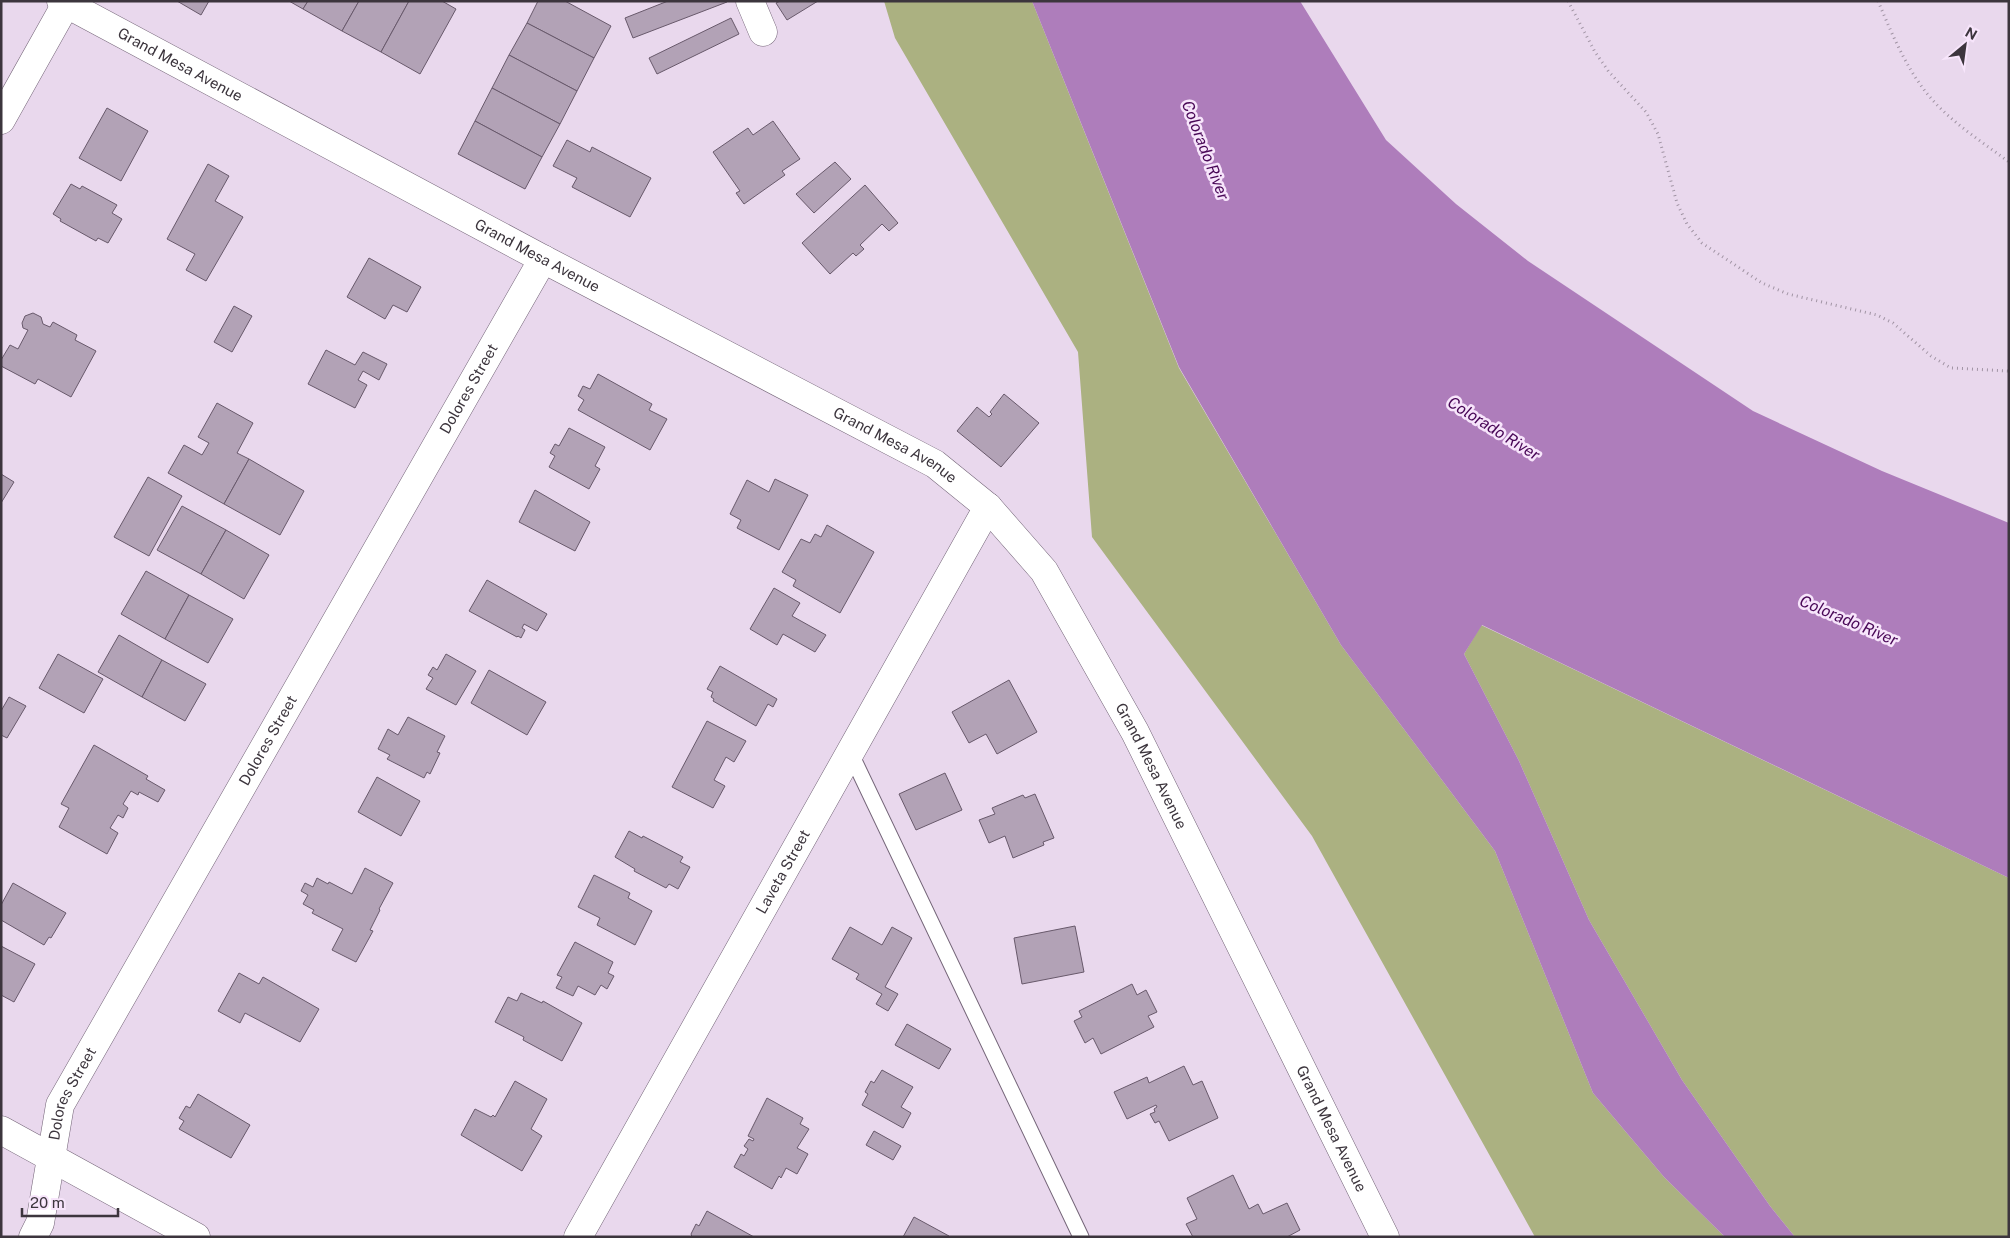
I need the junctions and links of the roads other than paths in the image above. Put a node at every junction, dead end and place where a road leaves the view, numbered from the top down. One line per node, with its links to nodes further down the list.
1 (750, 1): 3 (street)
2 (63, 2): 4 (street); 6 (street, Grand Mesa Avenue)
3 (763, 32)
4 (8, 90): 5 (street)
5 (1, 120)
6 (543, 259): 7 (street, Grand Mesa Avenue); 10 (street, Dolores Street)
7 (988, 507): 8 (street, Laveta Street); 15 (street, Grand Mesa Avenue)
8 (850, 752): 13 (street, Laveta Street); 14 (lane)
9 (1, 1130): 10 (street)
10 (51, 1157): 11 (street, Dolores Street); 12 (street)
11 (33, 1237)
12 (196, 1237)
13 (578, 1237)
14 (1081, 1237)
15 (1384, 1237)

